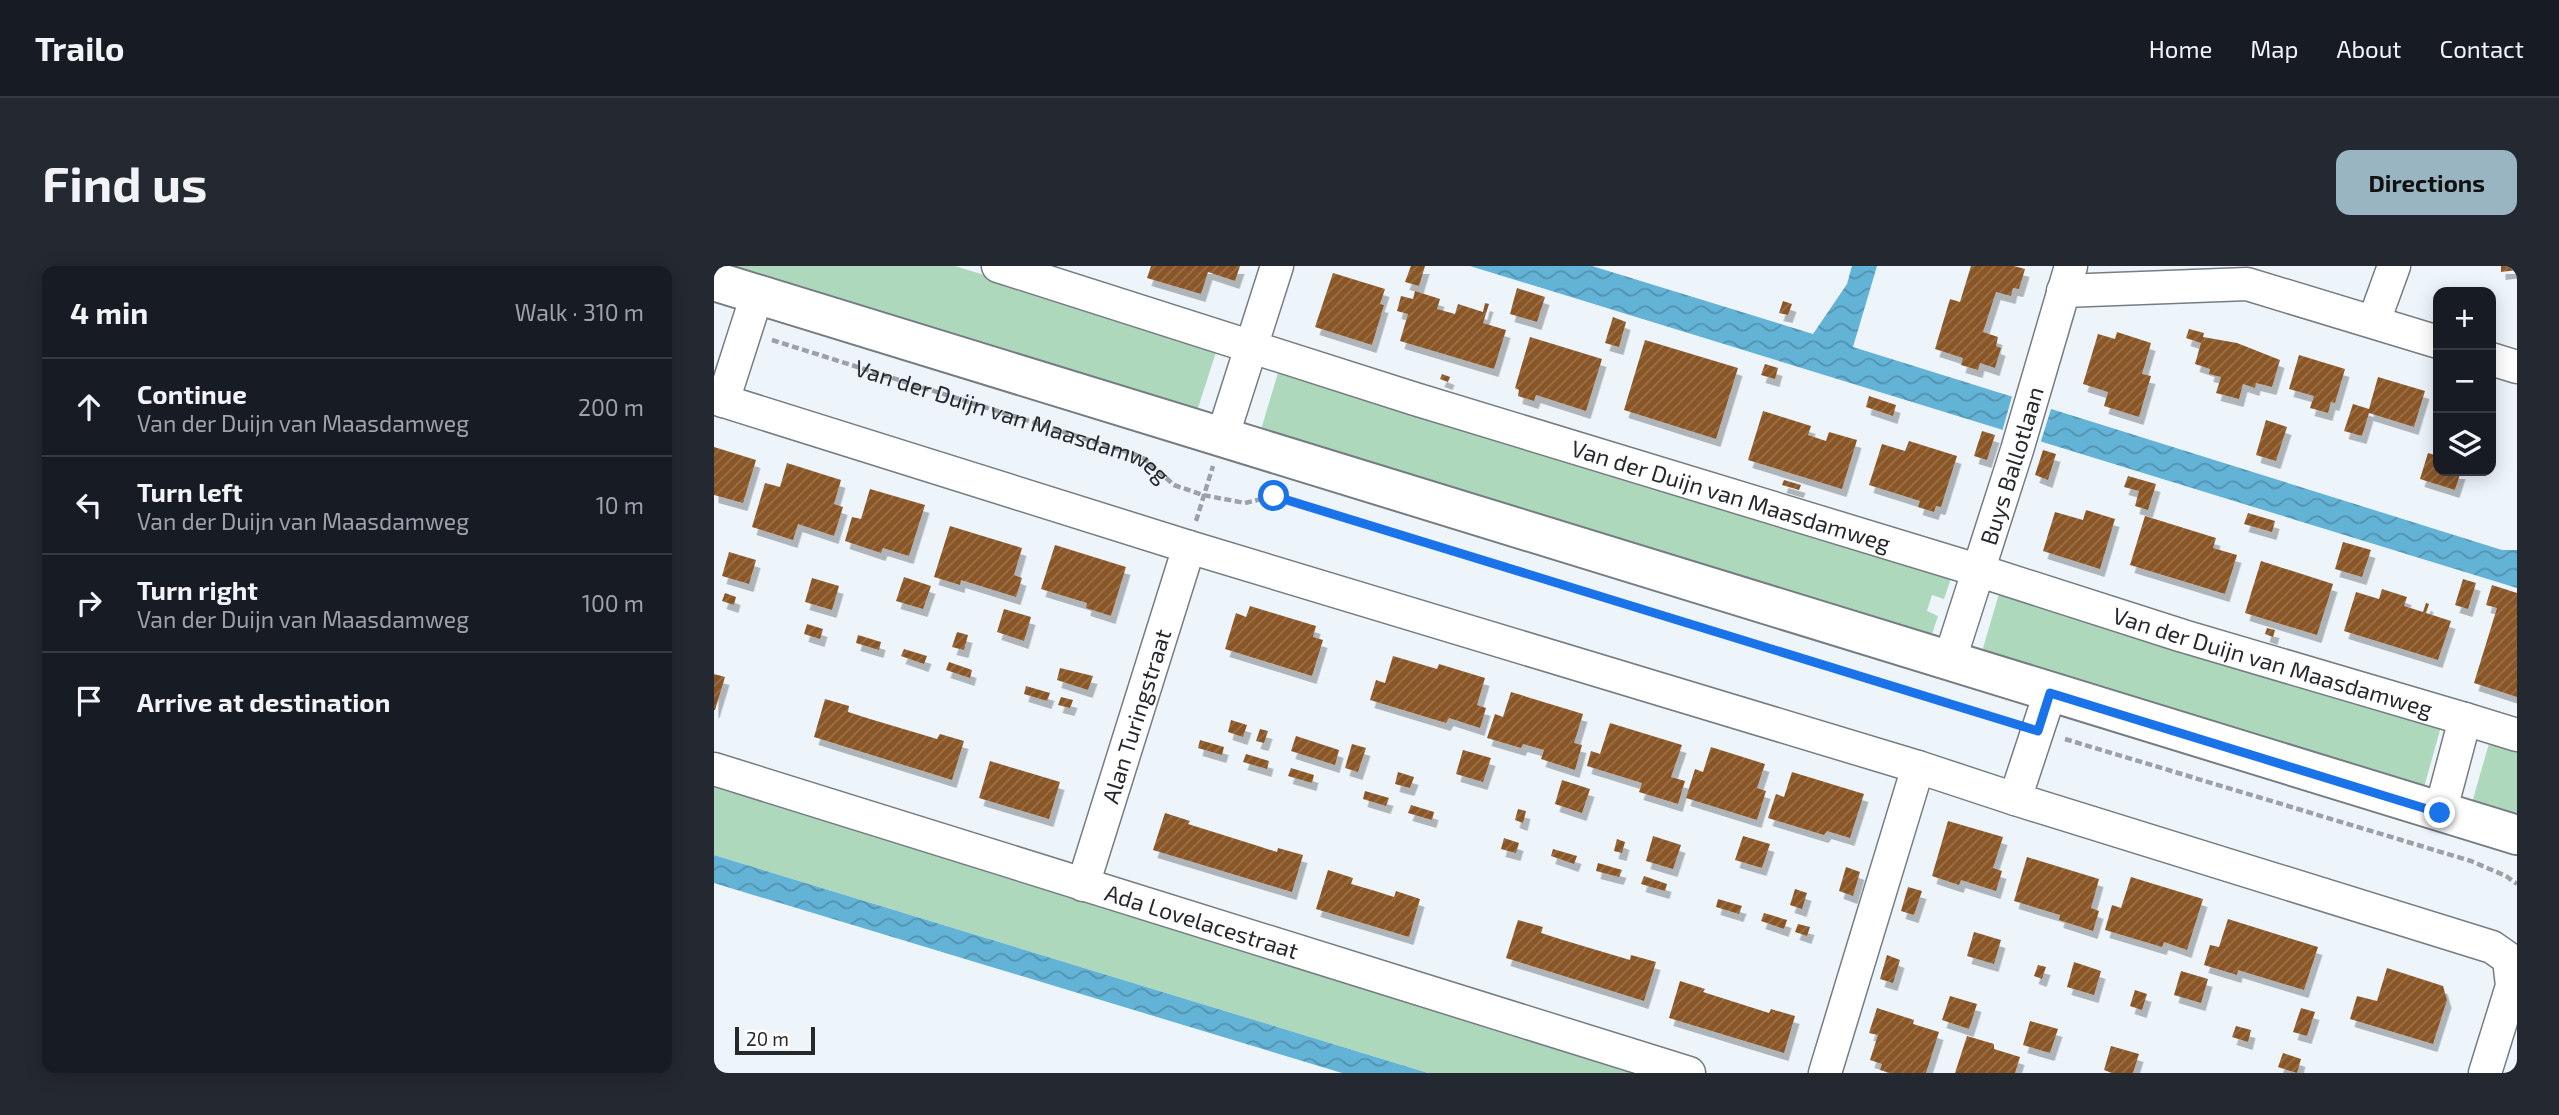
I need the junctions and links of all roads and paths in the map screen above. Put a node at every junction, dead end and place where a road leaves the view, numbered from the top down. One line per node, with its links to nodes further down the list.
1 (998, 266): 10 (street, Van der Duijn van Maasdamweg)
2 (1277, 266): 10 (street)
3 (2394, 266): 7 (street)
4 (2067, 279): 7 (street); 16 (street, Buys Ballotlaan)
5 (714, 282): 6 (street, Van der Duijn van Maasdamweg)
6 (757, 295): 8 (street); 14 (street, Van der Duijn van Maasdamweg)
7 (2374, 321): 9 (street)
8 (745, 332): 13 (street); 20 (path, Van der Duijn van Maasdamweg)
9 (2433, 340)
10 (1251, 346): 14 (street); 16 (street, Van der Duijn van Maasdamweg)
11 (2496, 361): 12 (street)
12 (2517, 367)
13 (719, 399): 15 (street)
14 (1222, 438): 17 (street, Van der Duijn van Maasdamweg)
15 (1189, 547): 22 (street); 28 (street, Alan Turingstraat)
16 (1977, 570): 17 (street, Buys Ballotlaan); 19 (street, Van der Duijn van Maasdamweg)
17 (1949, 662): 18 (street, Van der Duijn van Maasdamweg)
18 (2050, 693): 20 (street); 25 (street, Van der Duijn van Maasdamweg)
19 (2465, 719): 21 (street, Van der Duijn van Maasdamweg); 25 (street, Van der Duijn van Maasdamweg)
20 (2038, 731): 24 (street); 27 (path, Van der Duijn van Maasdamweg)
21 (2517, 735)
22 (1918, 767): 24 (street); 30 (street)
23 (714, 769): 28 (street, Ada Lovelacestraat)
24 (2015, 799): 31 (street)
25 (2440, 813): 26 (street, Van der Duijn van Maasdamweg)
26 (2509, 834)
27 (2517, 884)
28 (1083, 885): 29 (street, Ada Lovelacestraat)
29 (1689, 1073)
30 (1825, 1073)
31 (2485, 1073)

